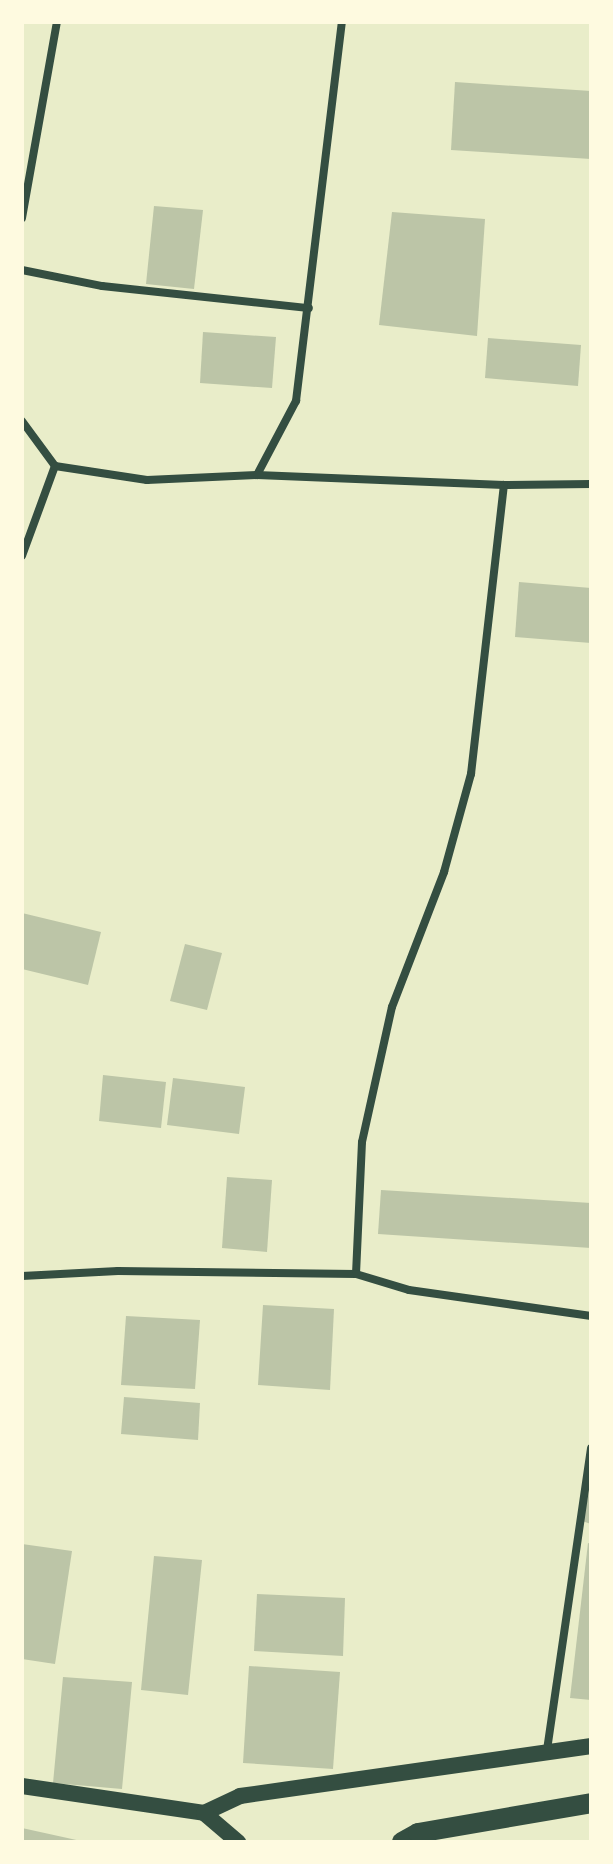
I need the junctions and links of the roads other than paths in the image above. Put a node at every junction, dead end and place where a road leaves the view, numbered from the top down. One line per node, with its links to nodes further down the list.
1 (57, 22): 3 (street)
2 (342, 22): 5 (street)
3 (22, 218)
4 (22, 270): 5 (street)
5 (309, 308): 8 (street)
6 (22, 421): 7 (street)
7 (55, 466): 8 (street); 11 (street)
8 (257, 475): 10 (street)
9 (591, 484): 10 (street)
10 (504, 485): 12 (street)
11 (22, 556)
12 (356, 1274): 13 (street); 14 (street)
13 (22, 1276)
14 (591, 1316)
15 (591, 1448): 17 (street)
16 (591, 1746): 17 (main road)
17 (547, 1750): 20 (main road)
18 (22, 1786): 20 (main road)
19 (591, 1803): 22 (main road)
20 (204, 1813): 21 (main road)
21 (238, 1842)
22 (402, 1842)

